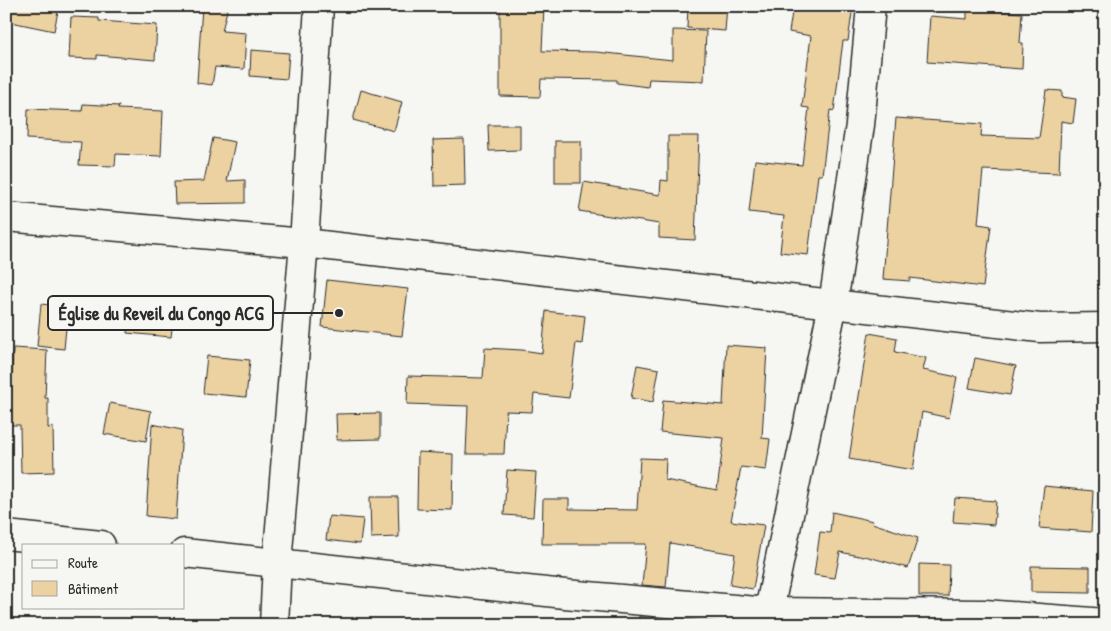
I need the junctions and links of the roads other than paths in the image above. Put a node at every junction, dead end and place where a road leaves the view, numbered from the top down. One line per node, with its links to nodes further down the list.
1 (319, 6): 4 (street)
2 (871, 6): 5 (street)
3 (6, 217): 4 (street)
4 (304, 244): 5 (street); 10 (street)
5 (833, 304): 6 (street); 11 (street)
6 (1105, 327)
7 (6, 535): 8 (street)
8 (92, 544)
9 (185, 554): 10 (street)
10 (277, 563): 11 (street); 14 (street)
11 (767, 618): 12 (street)
12 (1004, 620): 13 (street)
13 (1105, 623)
14 (274, 625)

